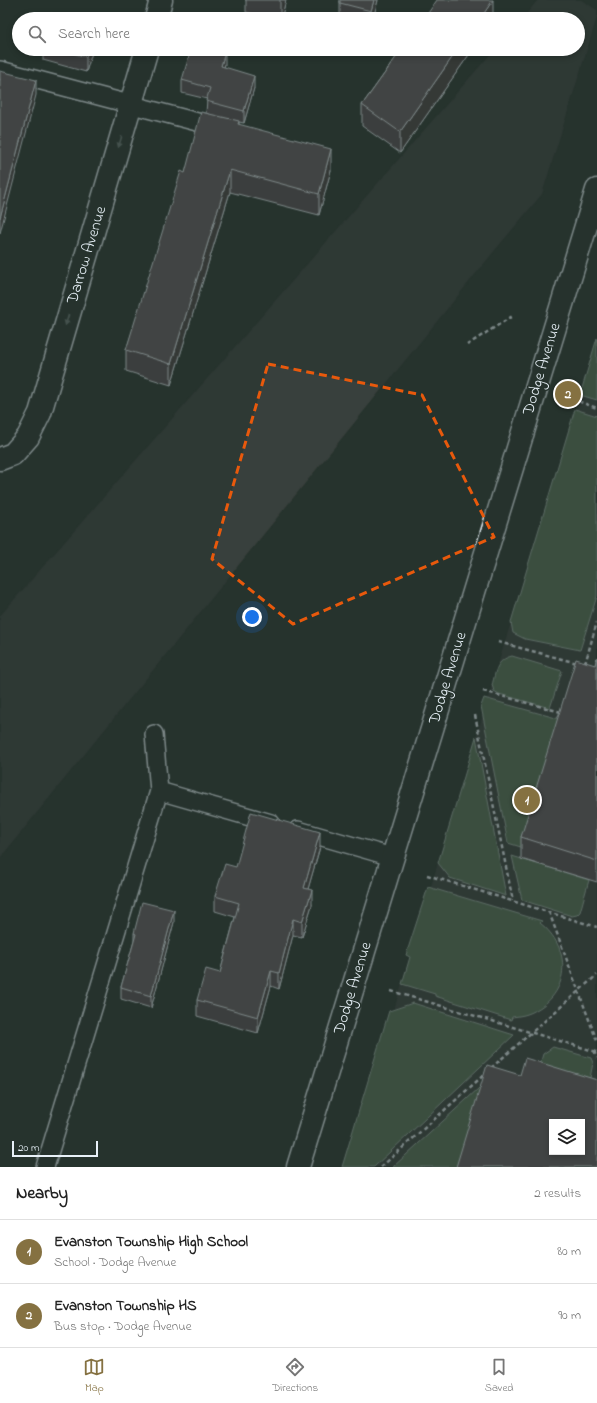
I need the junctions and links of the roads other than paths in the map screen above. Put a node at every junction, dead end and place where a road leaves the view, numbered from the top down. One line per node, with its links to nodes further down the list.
1 (162, 0): 2 (main road)
2 (158, 12)
3 (145, 56): 5 (main road, Darrow Avenue)
4 (0, 70): 5 (lane)
5 (131, 105): 6 (lane); 8 (main road, Darrow Avenue, one-way to 8)
6 (238, 132)
7 (597, 190): 11 (main road, Dodge Avenue)
8 (6, 457)
9 (154, 734): 10 (lane)
10 (159, 791): 11 (lane); 12 (lane)
11 (392, 857): 13 (main road, Dodge Avenue)
12 (45, 1167)
13 (298, 1167)

